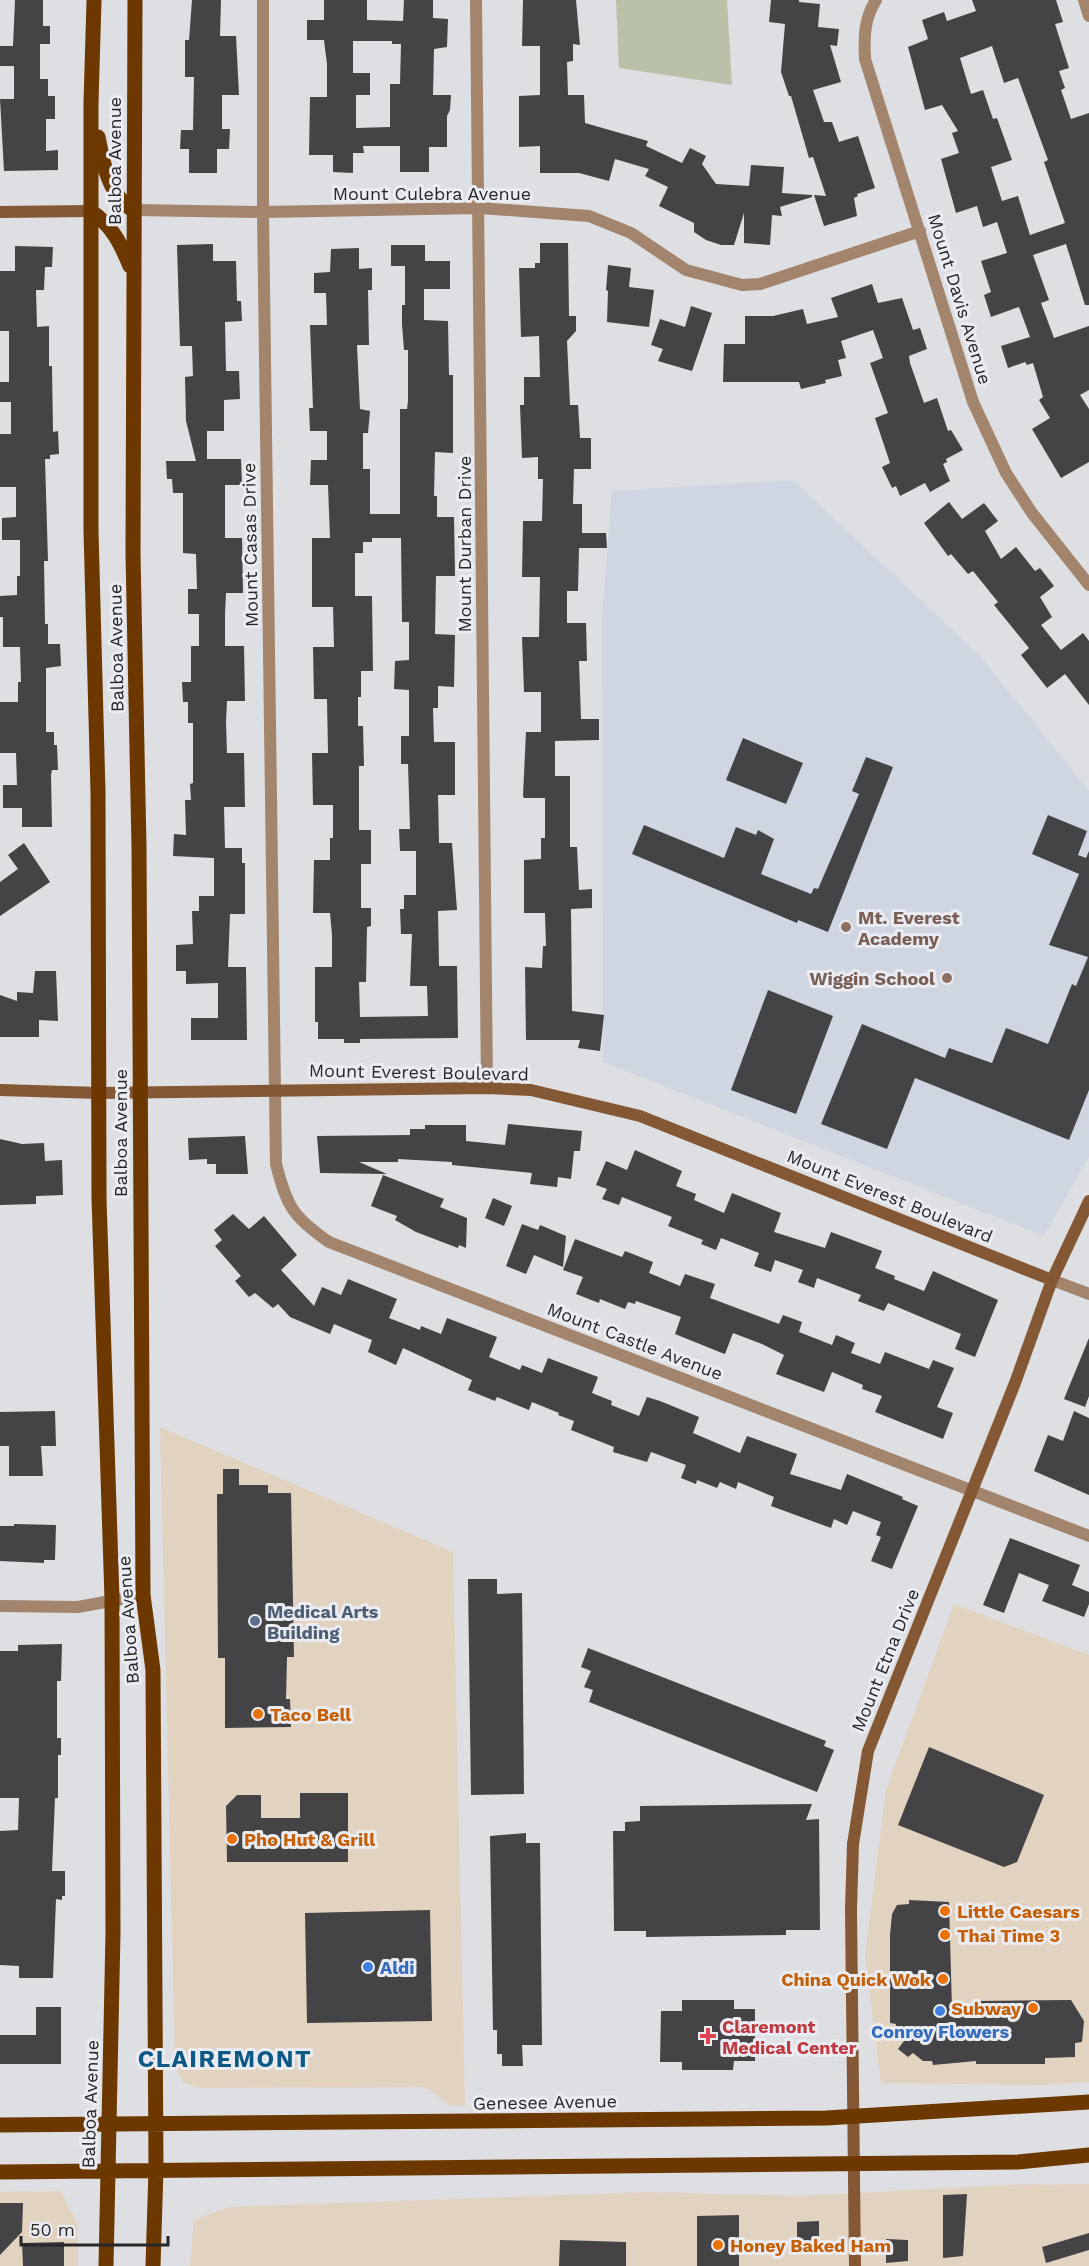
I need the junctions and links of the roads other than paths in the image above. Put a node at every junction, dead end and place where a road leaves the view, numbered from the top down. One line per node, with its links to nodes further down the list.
1 (94, 0): 8 (main road, Balboa Avenue)
2 (135, 0): 10 (main road, Balboa Avenue)
3 (264, 0): 13 (street, Mount Casas Drive)
4 (476, 0): 9 (street, Mount Durban Drive)
5 (876, 0): 14 (street, Mount Davis Avenue)
6 (1084, 0): 7 (street)
7 (1089, 16)
8 (91, 103): 10 (main road); 11 (main road, Balboa Avenue)
9 (480, 208): 13 (street, Mount Culebra Avenue); 14 (street, Mount Culebra Avenue); 17 (street, Mount Durban Drive)
10 (134, 210): 13 (street, Mount Culebra Avenue); 15 (main road, Balboa Avenue)
11 (91, 211): 12 (street); 15 (main road); 20 (main road, Balboa Avenue)
12 (0, 212)
13 (263, 212): 18 (street, Mount Casas Drive)
14 (920, 231): 16 (street, Mount Davis Avenue)
15 (134, 274): 21 (main road, Balboa Avenue)
16 (1089, 585)
17 (487, 1088): 18 (street, Mount Everest Boulevard); 23 (street, Mount Everest Boulevard)
18 (275, 1089): 21 (street, Mount Everest Boulevard); 25 (street, Mount Castle Avenue)
19 (0, 1090): 20 (street, Mount Everest Boulevard)
20 (99, 1093): 21 (street, Mount Everest Boulevard); 28 (main road, Balboa Avenue)
21 (139, 1093): 27 (main road, Balboa Avenue)
22 (1089, 1201): 23 (street, Mount Etna Drive)
23 (1052, 1280): 24 (street, Mount Everest Boulevard); 25 (street, Mount Etna Drive)
24 (1089, 1294)
25 (972, 1490): 26 (street, Mount Castle Avenue); 31 (street, Mount Etna Drive)
26 (1089, 1536)
27 (143, 1594): 28 (street); 33 (main road, Balboa Avenue)
28 (112, 1599): 29 (street); 32 (main road, Balboa Avenue)
29 (0, 1606)
30 (1089, 2102): 31 (main road, Genesee Avenue)
31 (854, 2116): 33 (main road, Genesee Avenue); 36 (street, Mount Etna Drive)
32 (110, 2123): 33 (main road, Genesee Avenue); 34 (main road, Genesee Avenue); 38 (main road, Balboa Avenue)
33 (156, 2123): 37 (main road, Balboa Avenue)
34 (0, 2125)
35 (1089, 2154): 36 (main road)
36 (854, 2162): 37 (main road); 42 (street, Mount Etna Drive)
37 (156, 2169): 38 (main road); 41 (main road, Balboa Avenue)
38 (108, 2171): 39 (main road); 40 (main road, Balboa Avenue)
39 (0, 2172)
40 (106, 2266)
41 (153, 2266)
42 (855, 2266)

